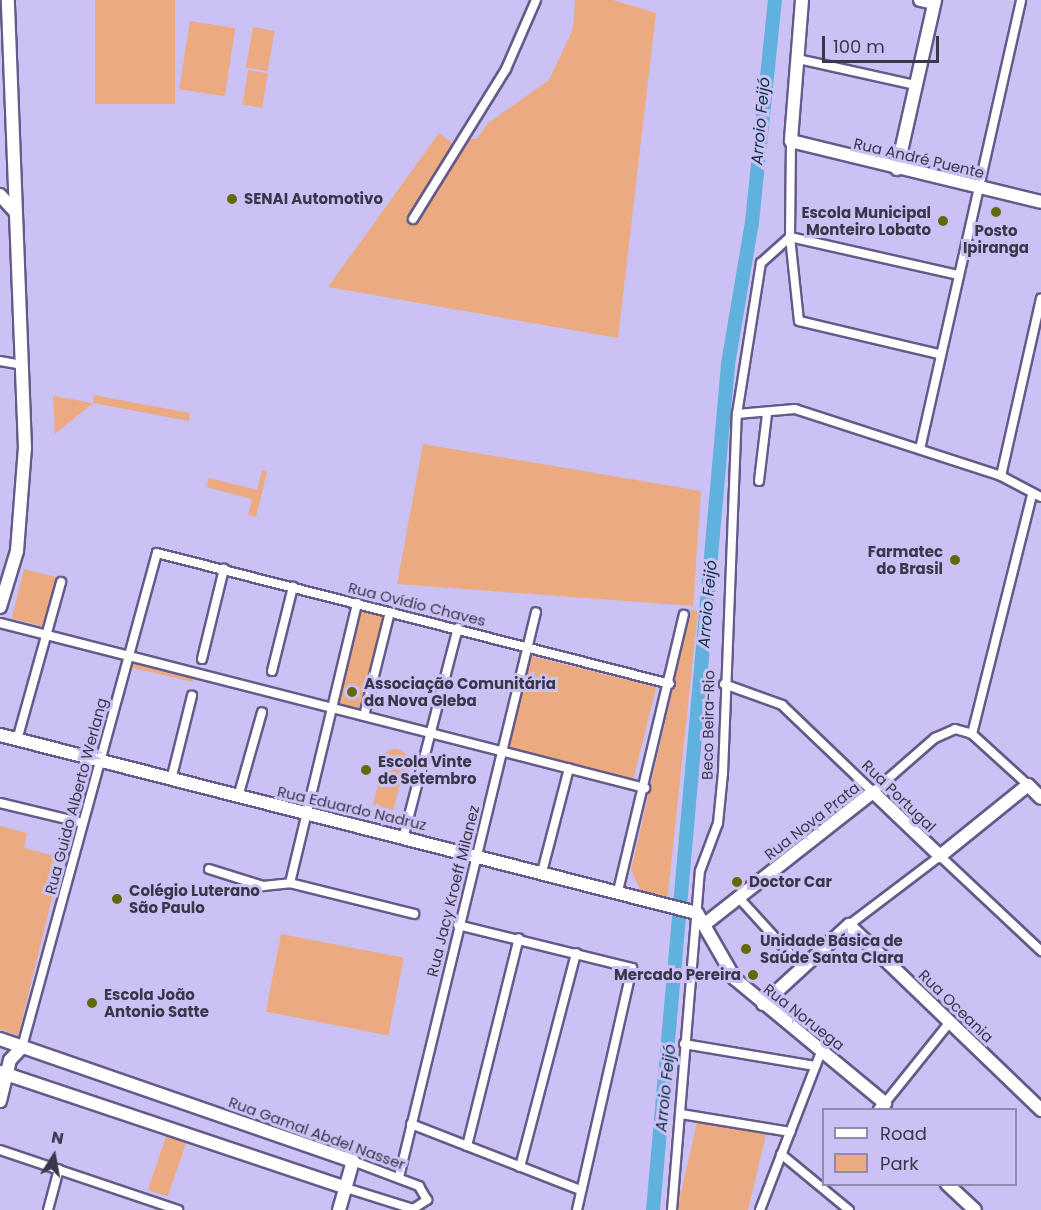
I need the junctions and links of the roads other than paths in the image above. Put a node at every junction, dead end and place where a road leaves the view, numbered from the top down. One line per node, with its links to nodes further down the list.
1 (8, 0): 11 (street)
2 (536, 0): 16 (street)
3 (802, 0): 7 (street)
4 (920, 0): 6 (street)
5 (1021, 0): 12 (street)
6 (935, 1): 8 (street)
7 (798, 59): 8 (street); 9 (street)
8 (915, 85): 10 (street)
9 (791, 141): 10 (street, Rua André Puente); 17 (street)
10 (897, 169): 12 (street, Rua André Puente)
11 (15, 182): 13 (street); 15 (street)
12 (979, 187): 14 (street, Rua André Puente); 18 (street)
13 (0, 193): 15 (street)
14 (1041, 202)
15 (16, 213): 22 (street)
16 (413, 219)
17 (790, 237): 18 (street); 20 (street); 23 (street, Beco Beira-Rio)
18 (959, 274): 20 (street)
19 (1041, 298): 26 (street)
20 (939, 354): 25 (street)
21 (0, 361): 22 (street)
22 (22, 365): 34 (street)
23 (737, 414): 24 (street); 46 (street, Beco Beira-Rio)
24 (767, 414): 25 (street); 27 (street)
25 (920, 449): 26 (street)
26 (1000, 476): 28 (street)
27 (759, 481)
28 (1036, 496): 52 (street)
29 (157, 554): 30 (street, Rua Ovídio Chaves); 42 (street, Rua Guido Alberto Werlang)
30 (224, 569): 32 (street, Rua Ovídio Chaves); 43 (street)
31 (60, 582): 40 (street)
32 (293, 587): 33 (street, Rua Ovídio Chaves); 44 (street)
33 (357, 603): 35 (street, Rua Ovídio Chaves); 48 (street)
34 (0, 607)
35 (390, 612): 39 (street, Rua Ovídio Chaves); 50 (street)
36 (536, 612): 41 (street, Rua Jacy Kroeff Milanez)
37 (684, 615): 45 (street)
38 (0, 623): 40 (street)
39 (458, 628): 41 (street, Rua Ovídio Chaves); 51 (street)
40 (47, 636): 42 (street); 54 (street)
41 (528, 646): 45 (street, Rua Ovídio Chaves); 55 (street, Rua Jacy Kroeff Milanez)
42 (128, 656): 48 (street); 56 (street, Rua Guido Alberto Werlang)
43 (202, 659)
44 (272, 671)
45 (670, 684): 60 (street)
46 (724, 684): 61 (street, Rua Portugal); 75 (street, Beco Beira-Rio)
47 (192, 696): 58 (street)
48 (331, 707): 50 (street); 65 (street)
49 (262, 712): 62 (street)
50 (364, 716): 51 (street)
51 (430, 733): 55 (street); 67 (street)
52 (972, 734): 59 (street); 61 (street, Rua Nova Prata)
53 (0, 735): 54 (street, Rua Eduardo Nadruz)
54 (17, 740): 56 (street, Rua Eduardo Nadruz)
55 (501, 752): 57 (street); 68 (street, Rua Jacy Kroeff Milanez)
56 (99, 761): 58 (street, Rua Eduardo Nadruz); 66 (street, Rua Guido Alberto Werlang)
57 (569, 768): 60 (street); 71 (street)
58 (171, 780): 62 (street, Rua Eduardo Nadruz)
59 (1028, 785): 63 (street); 69 (street)
60 (645, 788): 73 (street)
61 (873, 792): 69 (street, Rua Portugal); 74 (street, Rua Nova Prata)
62 (238, 797): 65 (street, Rua Eduardo Nadruz)
63 (1041, 798)
64 (0, 802): 66 (street)
65 (306, 813): 67 (street, Rua Eduardo Nadruz); 72 (street)
66 (83, 824): 88 (street, Rua Guido Alberto Werlang)
67 (405, 835): 68 (street, Rua Eduardo Nadruz)
68 (476, 854): 71 (street, Rua Eduardo Nadruz); 78 (street, Rua Jacy Kroeff Milanez)
69 (940, 856): 79 (street); 81 (street, Rua Portugal)
70 (209, 869): 72 (street)
71 (542, 872): 73 (street, Rua Eduardo Nadruz)
72 (290, 883): 76 (street)
73 (618, 891): 75 (street, Rua Eduardo Nadruz)
74 (739, 898): 77 (street, Rua Nova Prata); 83 (street)
75 (694, 912): 77 (street, Rua Noruega); 87 (street, Beco Beira-Rio)
76 (414, 914)
77 (705, 924): 84 (street, Rua Noruega)
78 (458, 925): 80 (street); 96 (street, Rua Jacy Kroeff Milanez)
79 (849, 925): 83 (street); 85 (street, Rua Oceania)
80 (519, 938): 82 (street); 98 (street)
81 (1041, 951)
82 (576, 953): 102 (street); 109 (street)
83 (800, 965): 84 (street)
84 (763, 1004): 89 (street, Rua Noruega)
85 (950, 1022): 93 (street); 94 (street, Rua Oceania)
86 (0, 1039): 88 (street, Rua Gamal Abdel Nasser)
87 (684, 1044): 90 (street); 95 (street, Beco Beira-Rio)
88 (22, 1047): 91 (street); 101 (street, Rua Gamal Abdel Nasser)
89 (822, 1049): 90 (street); 93 (street, Rua Noruega)
90 (815, 1066): 97 (street)
91 (3, 1073): 92 (street); 108 (street, Rua Gamal Abdel Nasser)
92 (0, 1101)
93 (883, 1106)
94 (1041, 1110)
95 (681, 1114): 97 (street); 114 (street, Beco Beira-Rio)
96 (411, 1124): 98 (street); 105 (street, Rua Jacy Kroeff Milanez)
97 (791, 1132): 100 (street)
98 (466, 1146): 102 (street)
99 (0, 1150): 103 (street)
100 (781, 1154): 106 (street); 115 (street)
101 (353, 1161): 105 (street, Rua Gamal Abdel Nasser); 108 (street)
102 (520, 1167): 109 (street)
103 (59, 1169): 110 (street); 111 (street)
104 (822, 1176): 106 (street)
105 (399, 1177): 108 (street, Rua Gamal Abdel Nasser)
106 (816, 1182): 116 (street)
107 (948, 1186): 117 (street)
108 (346, 1188): 112 (street)
109 (580, 1190): 113 (street)
110 (48, 1210)
111 (178, 1210)
112 (339, 1210)
113 (577, 1210)
114 (672, 1210)
115 (760, 1210)
116 (849, 1210)
117 (975, 1210)

